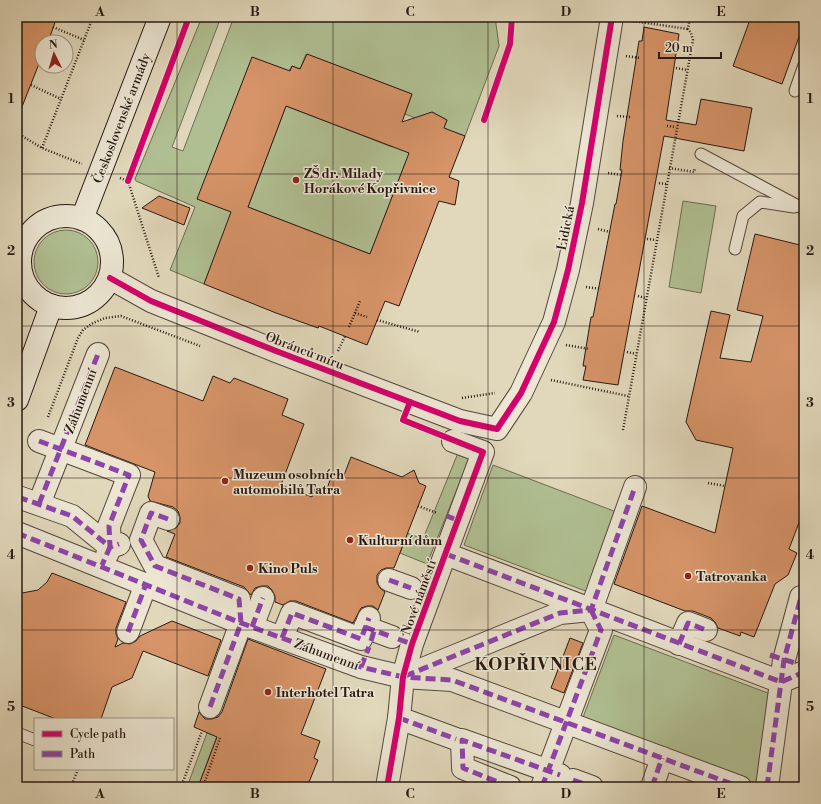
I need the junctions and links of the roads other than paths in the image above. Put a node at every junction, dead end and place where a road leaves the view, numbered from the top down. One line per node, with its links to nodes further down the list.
1 (160, 17): 7 (street, Československé armády)
2 (620, 19): 14 (street, Lidická)
3 (804, 65): 4 (lane)
4 (795, 91)
5 (701, 154): 6 (lane)
6 (803, 208): 9 (lane)
7 (82, 219): 8 (street); 10 (street)
8 (20, 245): 11 (street)
9 (735, 249)
10 (110, 278): 11 (street); 14 (street, Obránců míru)
11 (51, 306): 13 (street)
12 (98, 354): 17 (street, Záhumenní)
13 (17, 400)
14 (497, 429)
15 (39, 441): 17 (street, Záhumenní)
16 (453, 441): 24 (street, Nové náměstí)
17 (61, 448): 20 (street, Záhumenní); 23 (street, Záhumenní)
18 (635, 487): 30 (street)
19 (18, 497): 20 (street, Záhumenní)
20 (39, 504): 23 (street, Záhumenní)
21 (168, 519): 23 (street)
22 (17, 533): 23 (street, Záhumenní)
23 (121, 547): 26 (street, Záhumenní); 31 (street, Záhumenní)
24 (446, 554): 27 (street, Nové náměstí); 30 (street, Nové náměstí)
25 (389, 580): 27 (street, Nové náměstí)
26 (146, 584): 31 (street, Záhumenní); 33 (street)
27 (420, 592): 35 (street, Nové náměstí)
28 (801, 597): 37 (street)
29 (263, 598): 31 (street, Záhumenní)
30 (590, 610): 36 (street, Nové náměstí); 39 (street, Nové náměstí); 43 (street)
31 (246, 625): 34 (street, Záhumenní); 41 (street, Záhumenní)
32 (706, 630): 36 (street)
33 (128, 632)
34 (282, 638): 35 (street, Záhumenní); 35 (street, Nové náměstí)
35 (379, 639): 39 (street, Záhumenní); 39 (street, Nové náměstí)
36 (679, 644): 40 (street, Nové náměstí)
37 (786, 660): 40 (street)
38 (804, 672): 40 (street)
39 (404, 677): 42 (street, Nové náměstí); 43 (street)
40 (781, 682): 53 (street)
41 (210, 707)
42 (399, 718): 45 (street); 49 (street, Nové náměstí)
43 (565, 722): 47 (street); 48 (street)
44 (17, 733): 46 (lane)
45 (456, 738)
46 (34, 740)
47 (662, 758): 51 (street); 52 (street)
48 (563, 780): 50 (street)
49 (386, 787)
50 (510, 787)
51 (652, 787)
52 (740, 787)
53 (767, 787)

